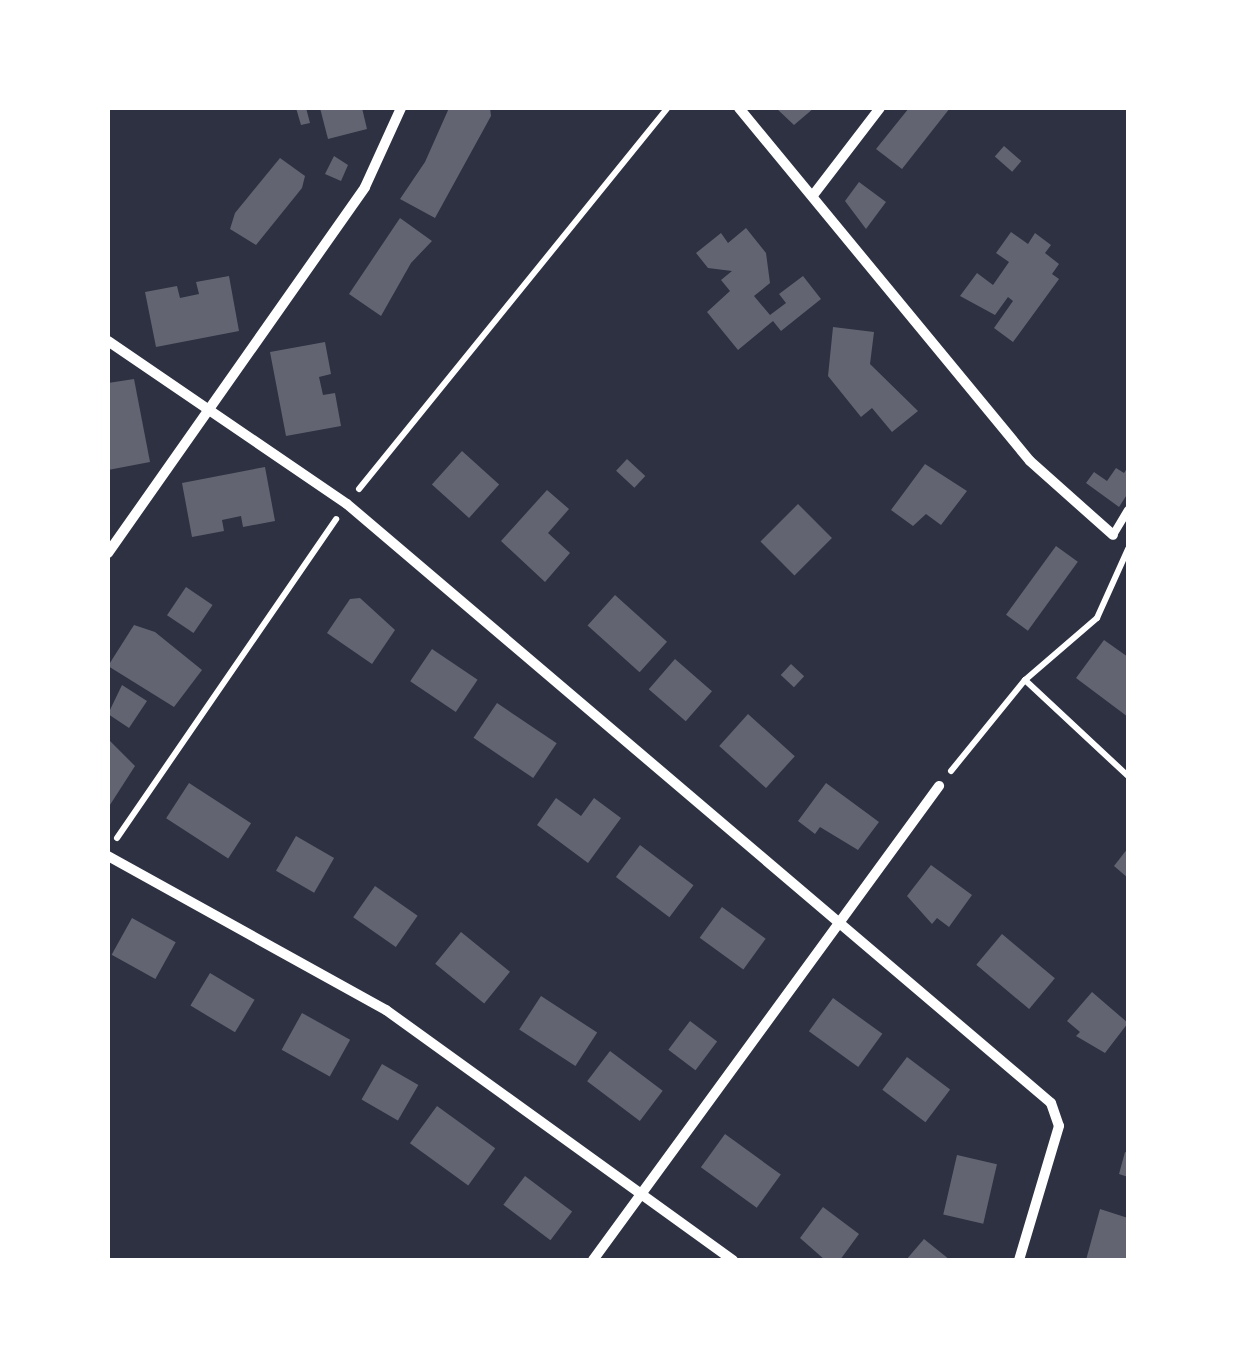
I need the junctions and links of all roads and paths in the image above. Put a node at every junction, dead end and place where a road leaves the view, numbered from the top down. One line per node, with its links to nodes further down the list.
1 (401, 108): 7 (street)
2 (668, 108): 8 (path)
3 (739, 108): 5 (street)
4 (880, 108): 5 (street)
5 (814, 194): 10 (street)
6 (108, 342): 7 (street)
7 (209, 407): 8 (street); 12 (street)
8 (346, 504): 16 (path); 17 (street)
9 (1128, 510): 10 (lane)
10 (1113, 535)
11 (1128, 548): 13 (path)
12 (108, 553)
13 (1025, 680): 14 (path); 15 (path)
14 (1128, 776)
15 (939, 786): 17 (street)
16 (108, 854): 18 (street)
17 (835, 923): 18 (street); 21 (street)
18 (644, 1196): 19 (street); 20 (street)
19 (593, 1260)
20 (733, 1260)
21 (1019, 1260)

